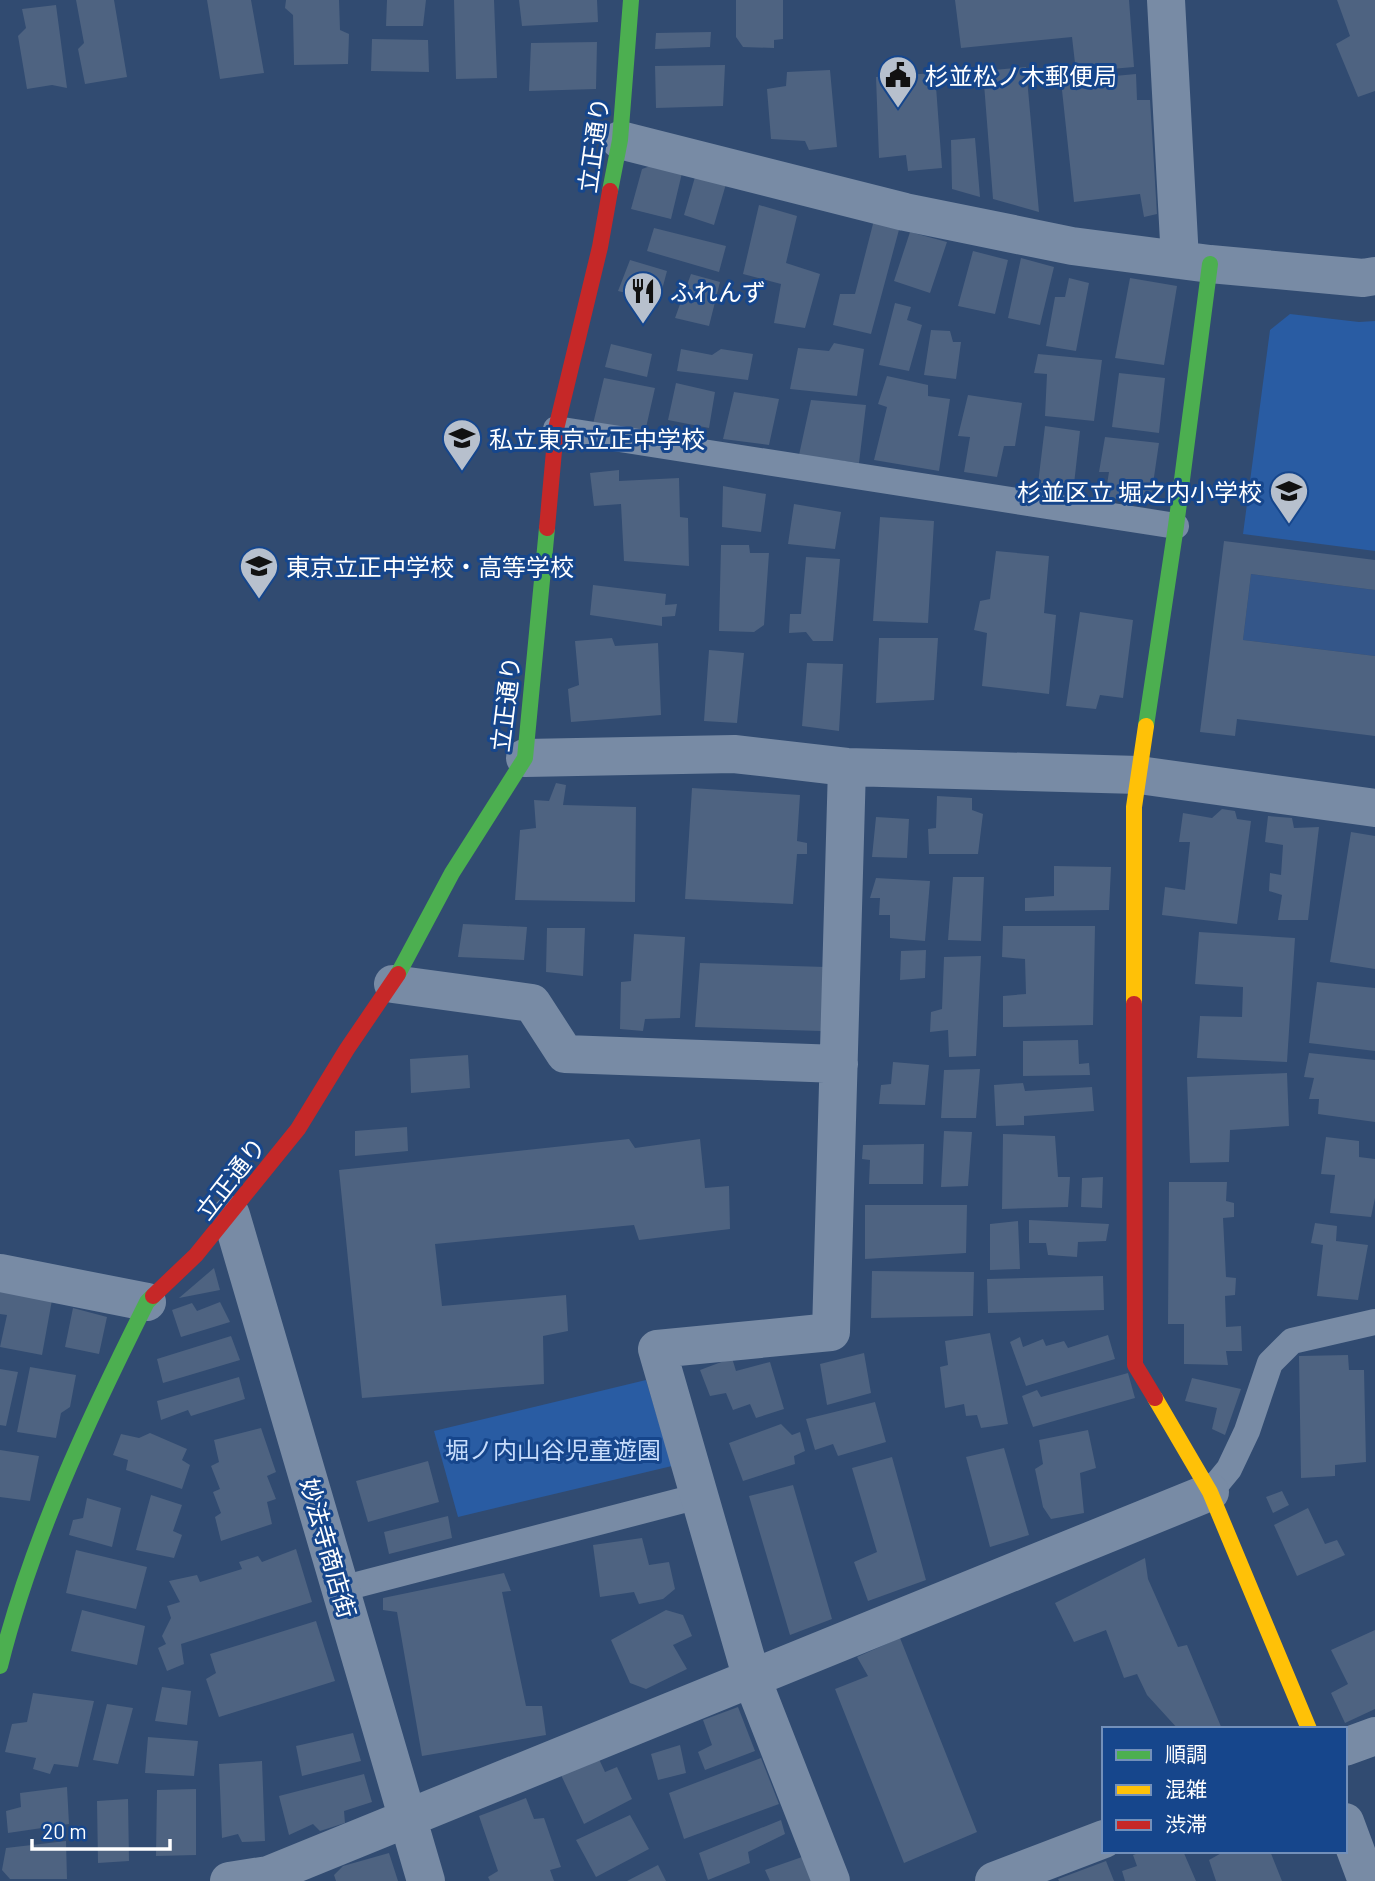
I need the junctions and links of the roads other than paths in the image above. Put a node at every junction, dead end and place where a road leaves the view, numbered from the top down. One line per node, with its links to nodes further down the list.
1 (631, 0): 3 (street, 立正通り)
2 (1166, 0): 4 (street)
3 (621, 140): 4 (street); 6 (street, 立正通り)
4 (1195, 262): 5 (street); 7 (street)
5 (1375, 276)
6 (556, 429): 7 (lane); 8 (street, 立正通り)
7 (1176, 526): 10 (street)
8 (525, 758): 9 (street); 12 (street, 立正通り)
9 (847, 766): 10 (street); 13 (street)
10 (1139, 775): 11 (street); 18 (street)
11 (1375, 808)
12 (393, 984): 13 (street); 14 (street, 立正通り)
13 (839, 1064): 19 (street)
14 (231, 1215): 16 (street, 立正通り); 20 (street, 妙法寺商店街)
15 (0, 1273): 16 (street)
16 (146, 1303): 21 (street, 立正通り)
17 (1375, 1322): 18 (lane)
18 (1210, 1492): 22 (street); 23 (street)
19 (699, 1496): 20 (lane); 22 (street)
20 (341, 1589): 26 (street, 妙法寺商店街)
21 (0, 1666)
22 (752, 1679): 26 (street); 31 (street)
23 (1308, 1727)
24 (1375, 1736): 25 (street)
25 (1347, 1746)
26 (408, 1819): 29 (street); 30 (street, 妙法寺商店街)
27 (1347, 1827): 33 (street)
28 (1102, 1840): 32 (street)
29 (229, 1881)
30 (426, 1881)
31 (831, 1881)
32 (994, 1881)
33 (1367, 1881)

